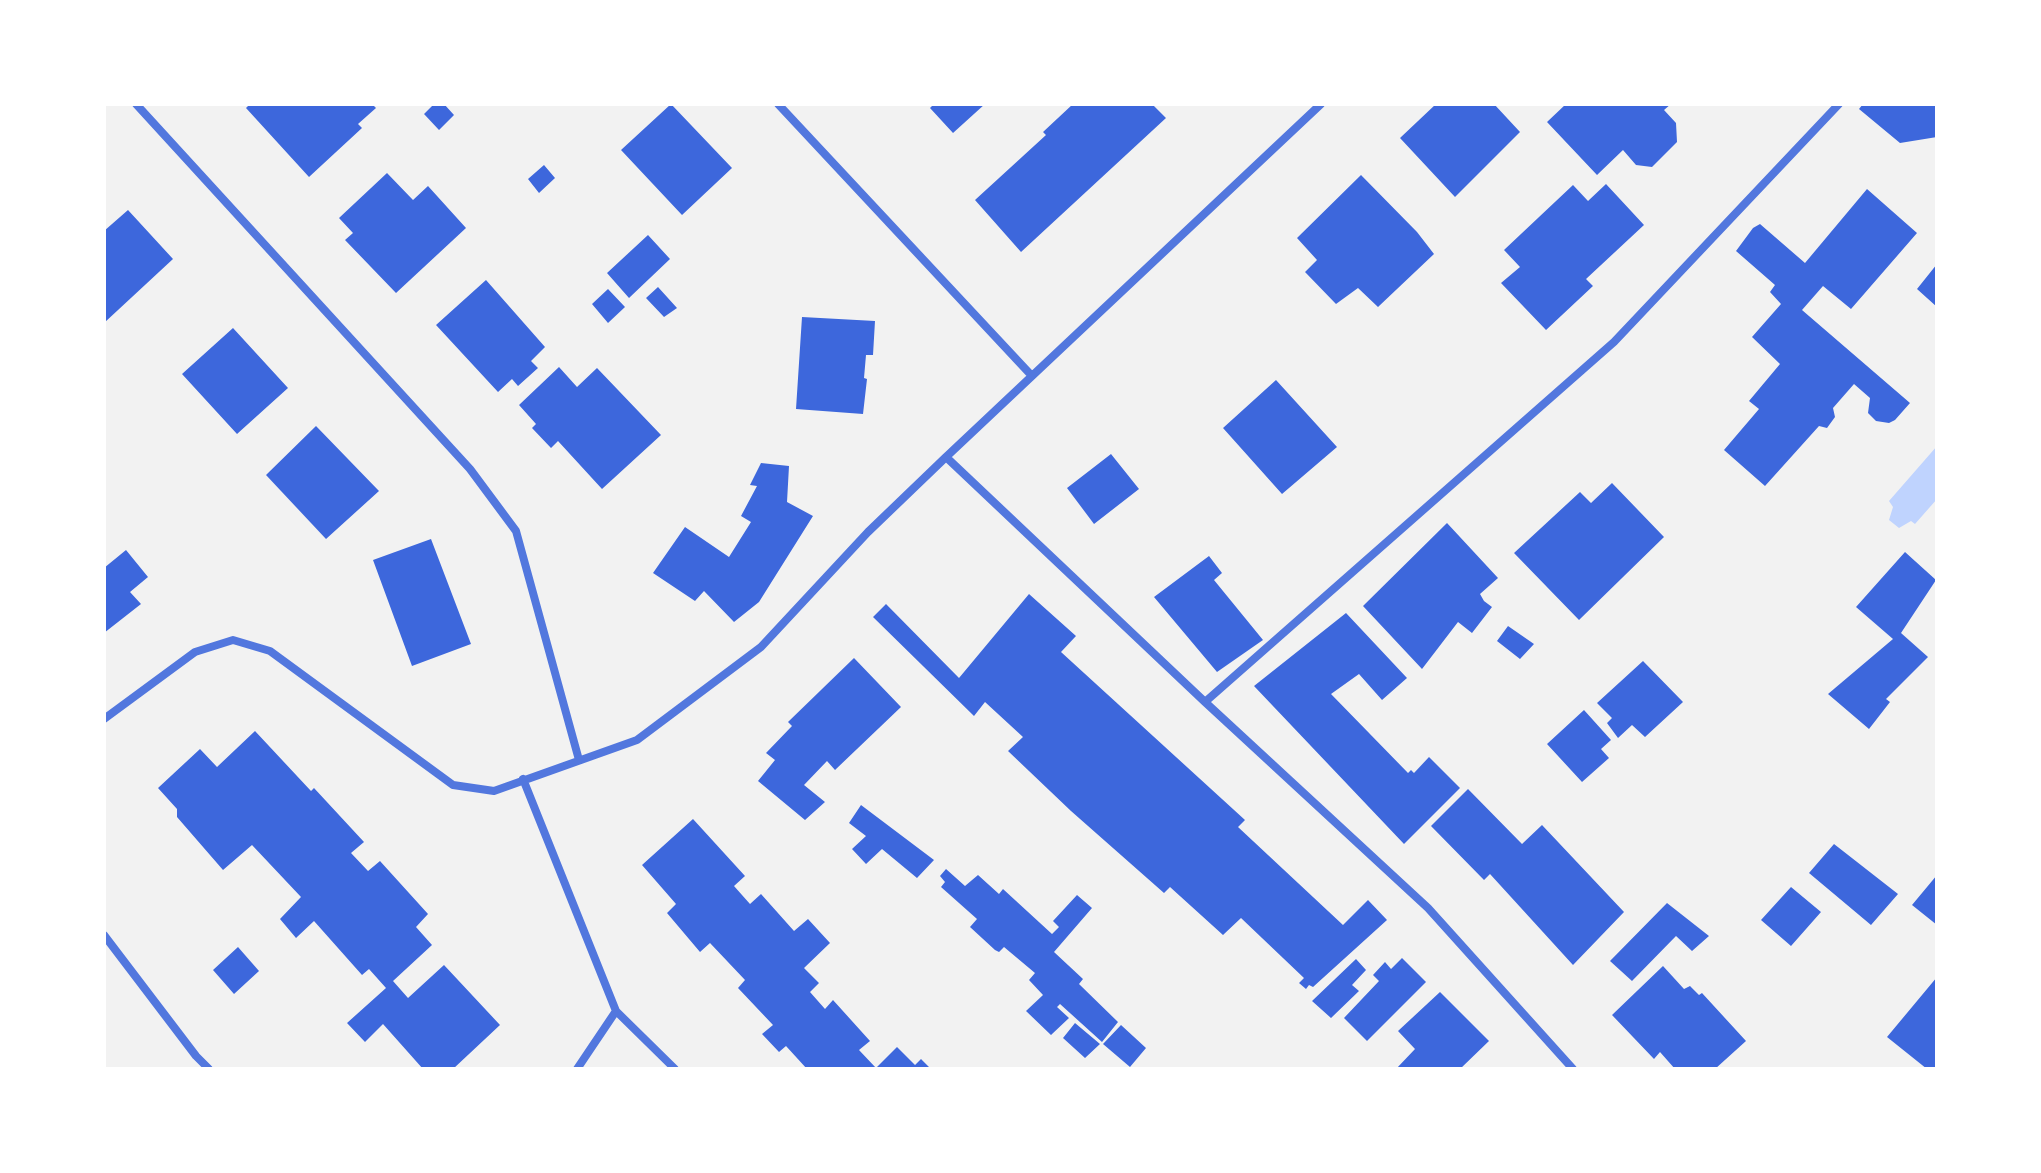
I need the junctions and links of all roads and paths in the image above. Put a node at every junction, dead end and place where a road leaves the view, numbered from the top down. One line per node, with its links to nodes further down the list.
1 (136, 104): 9 (street)
2 (778, 104): 5 (street)
3 (1321, 104): 5 (street)
4 (1839, 104): 7 (street)
5 (1032, 376): 6 (street)
6 (946, 457): 7 (street); 9 (street)
7 (1205, 702): 16 (street)
8 (104, 719): 10 (street)
9 (579, 760): 10 (street)
10 (523, 779): 12 (street)
11 (104, 935): 13 (street)
12 (616, 1011): 14 (street); 15 (street)
13 (209, 1069)
14 (577, 1069)
15 (675, 1069)
16 (1573, 1069)

